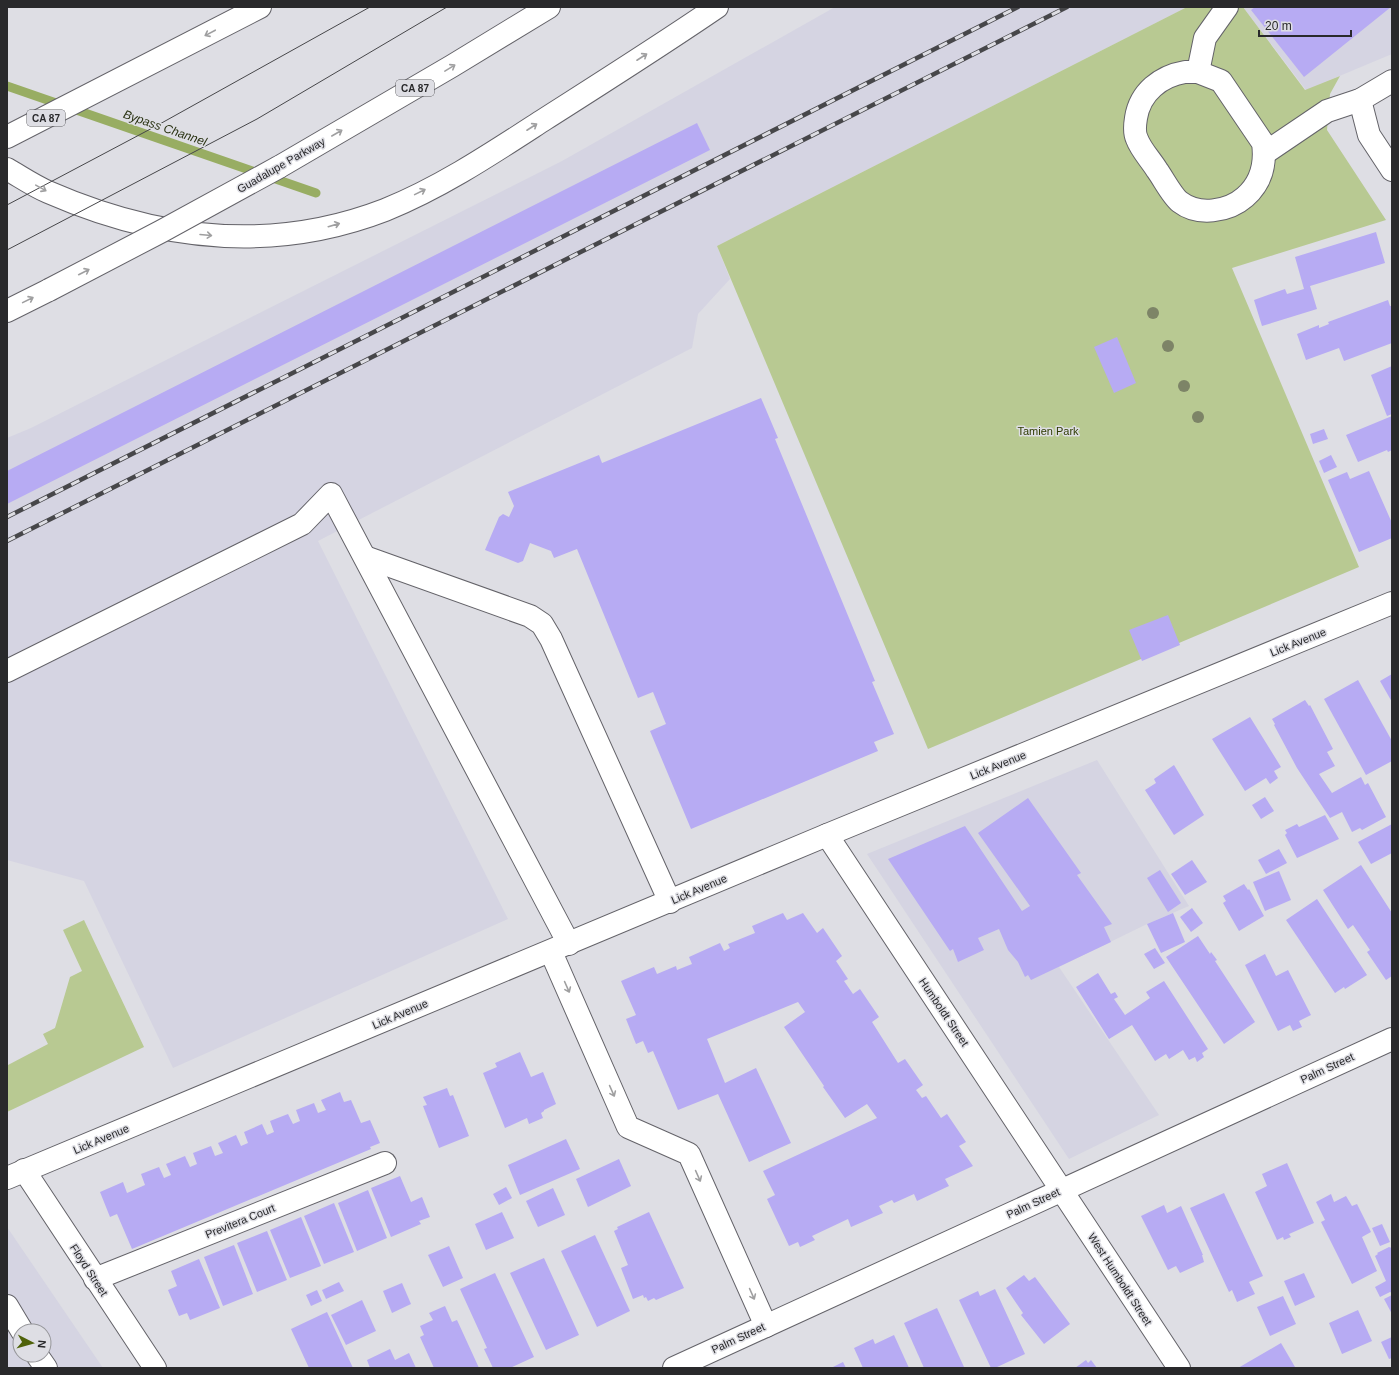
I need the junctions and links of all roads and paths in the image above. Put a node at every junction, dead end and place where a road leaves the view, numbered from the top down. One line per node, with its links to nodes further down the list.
1 (549, 7): 12 (main road, Guadalupe Parkway / CA 87, one-way to 1, bridge)
2 (717, 7): 10 (main road, one-way to 2)
3 (1226, 7): 5 (main road)
4 (253, 10): 8 (main road, CA 87, one-way to 8)
5 (1198, 72): 9 (main road); 9 (main road)
6 (1392, 81): 7 (main road)
7 (1360, 100): 9 (main road); 11 (main road)
8 (7, 138)
9 (1265, 153)
10 (7, 169)
11 (1392, 170)
12 (7, 311)
13 (365, 557): 15 (main road); 17 (main road); 18 (main road)
14 (1392, 603): 16 (main road, Lick Avenue)
15 (7, 671)
16 (827, 835): 17 (main road, Lick Avenue); 22 (main road, Humboldt Street)
17 (670, 902): 18 (main road, Lick Avenue)
18 (560, 948): 21 (main road, Lick Avenue); 26 (main road, one-way to 26)
19 (1392, 1039): 22 (main road, Palm Street)
20 (385, 1163): 23 (main road, Previtera Court)
21 (16, 1174): 23 (main road, Floyd Street)
22 (1062, 1189): 26 (main road, Palm Street); 29 (main road, West Humboldt Street)
23 (95, 1279): 27 (main road, Floyd Street)
24 (7, 1306): 25 (main road)
25 (17, 1323)
26 (766, 1326): 28 (main road, Palm Street)
27 (151, 1367)
28 (674, 1368)
29 (1179, 1368)

